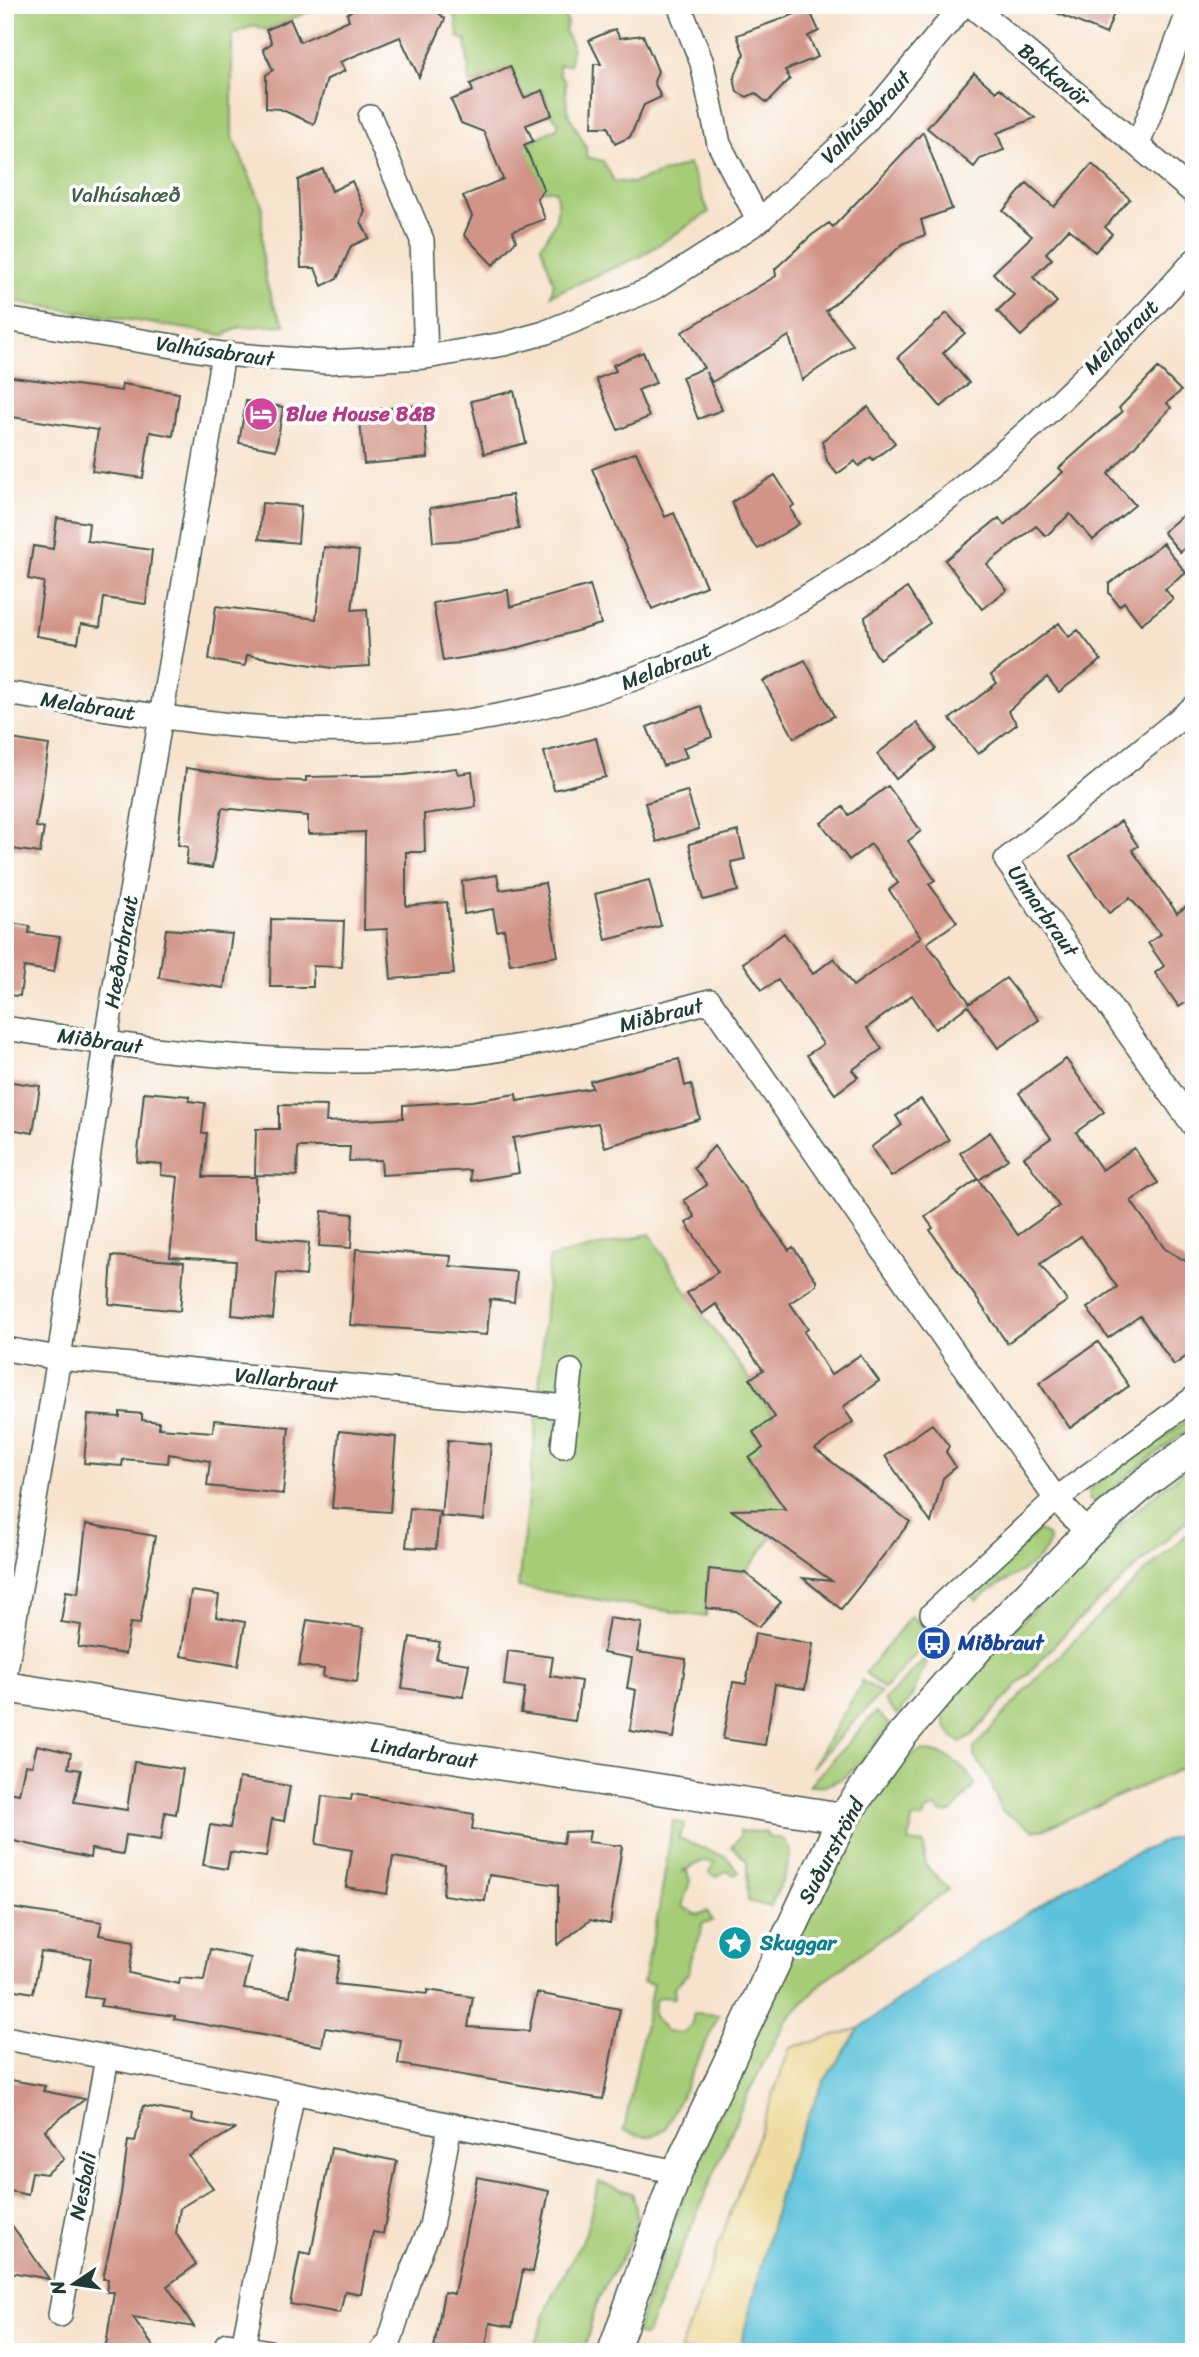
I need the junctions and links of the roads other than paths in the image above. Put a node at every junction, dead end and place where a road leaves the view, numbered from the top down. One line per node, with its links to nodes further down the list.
1 (679, 5): 8 (street)
2 (963, 5): 8 (street, Valhúsabraut)
3 (971, 5): 6 (street, Bakkavör)
4 (1191, 5): 6 (street)
5 (370, 117): 12 (street)
6 (1138, 145): 7 (street, Bakkavör)
7 (1194, 193)
8 (759, 221): 12 (street, Valhúsabraut)
9 (1194, 261): 15 (street, Melabraut)
10 (5, 318): 11 (street, Valhúsabraut)
11 (223, 354): 12 (street, Valhúsabraut); 15 (street, Hæðarbraut)
12 (426, 357)
13 (5, 693): 15 (street, Melabraut)
14 (1194, 707): 18 (street, Unnarbraut)
15 (160, 717): 17 (street, Hæðarbraut)
16 (5, 1028): 17 (street, Miðbraut)
17 (105, 1044): 20 (street, Hæðarbraut); 26 (street, Miðbraut)
18 (1194, 1126)
19 (5, 1349): 20 (street, Vallarbraut)
20 (59, 1358): 23 (street, Vallarbraut); 29 (street, Hæðarbraut)
21 (571, 1371): 23 (street)
22 (1194, 1398): 26 (street)
23 (567, 1407): 24 (street)
24 (563, 1446)
25 (1194, 1447): 27 (street, Suðurströnd)
26 (1056, 1499): 27 (street, Miðbraut); 28 (street)
27 (1088, 1533): 31 (street, Suðurströnd)
28 (932, 1614)
29 (5, 1676)
30 (5, 1686): 31 (street, Lindarbraut)
31 (843, 1818): 36 (street, Suðurströnd)
32 (5, 2038): 33 (street)
33 (107, 2058): 34 (street); 37 (street, Nesbali)
34 (293, 2092): 35 (street); 38 (street)
35 (450, 2125): 36 (street); 39 (street)
36 (677, 2172): 40 (street, Suðurströnd)
37 (60, 2315)
38 (269, 2352)
39 (381, 2352)
40 (613, 2352)

